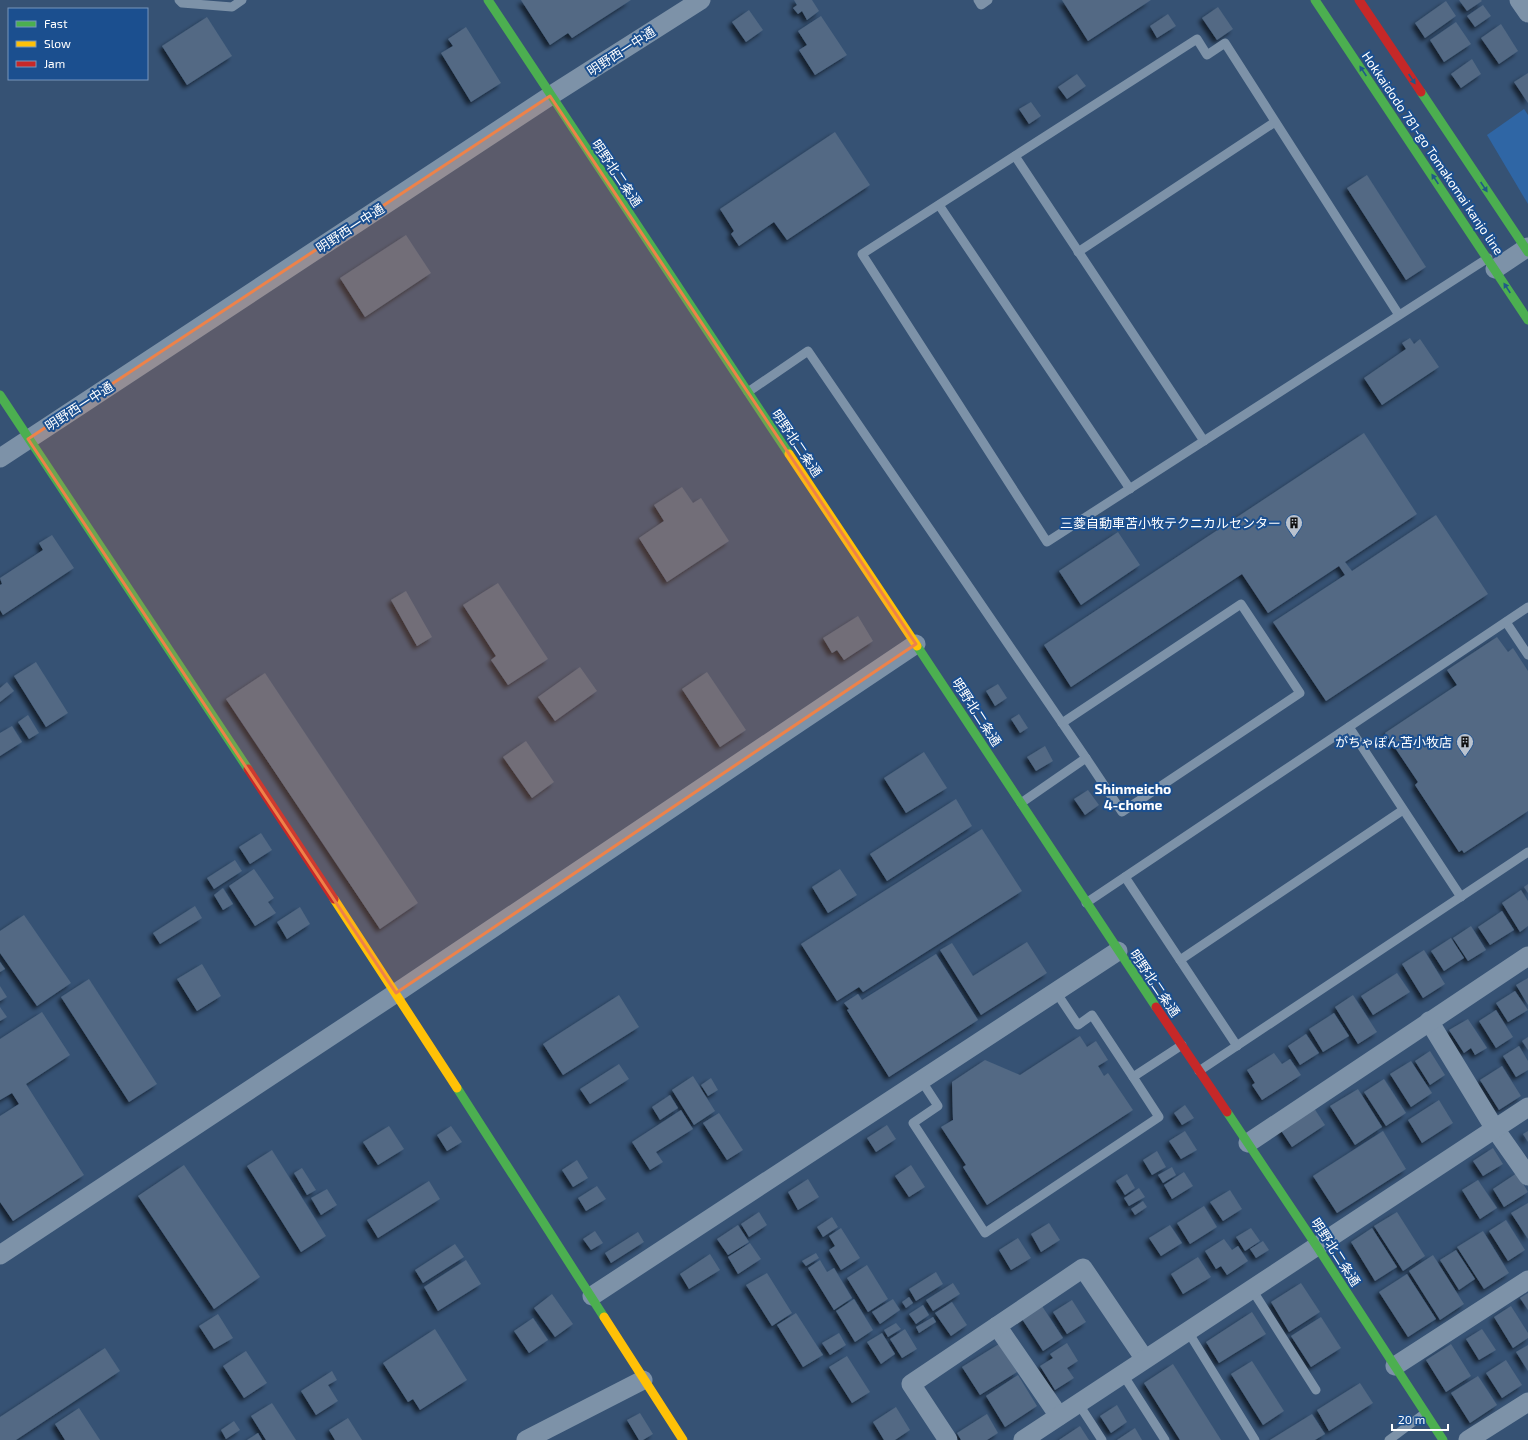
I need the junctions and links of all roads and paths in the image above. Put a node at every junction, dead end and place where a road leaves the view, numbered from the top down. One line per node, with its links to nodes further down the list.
1 (179, 0): 2 (lane)
2 (242, 0)
3 (488, 0): 11 (street, 明野北二条通)
4 (701, 0): 11 (street, 明野西一中通)
5 (978, 0): 6 (lane)
6 (988, 0)
7 (1315, 0): 17 (street, Hokkaidodo 781-go Tomakomai kanjo line, one-way to 7)
8 (1359, 0): 15 (street, Hokkaidodo 781-go Tomakomai kanjo line, one-way to 15)
9 (1519, 0): 10 (street)
10 (1528, 13)
11 (550, 96): 20 (street, 明野北二条通); 22 (street, 明野西一中通)
12 (1275, 122): 13 (lane); 16 (lane); 18 (lane)
13 (1015, 156): 14 (lane); 16 (lane)
14 (939, 205): 25 (lane); 25 (lane)
15 (1527, 249): 17 (street)
16 (1078, 252): 23 (lane)
17 (1491, 264): 18 (lane); 19 (street, Hokkaidodo 781-go Tomakomai kanjo line, one-way to 17)
18 (1399, 315): 23 (lane)
19 (1528, 320)
20 (748, 392): 28 (street, 明野北二条通); 30 (lane)
21 (0, 395): 22 (street)
22 (28, 439): 24 (street, 明野西一中通); 43 (street)
23 (1204, 441): 25 (lane)
24 (0, 458)
25 (1130, 489)
26 (1528, 607): 27 (lane)
27 (1506, 622): 29 (lane); 31 (lane)
28 (916, 644): 33 (street, 明野北二条通); 43 (street)
29 (1528, 655)
30 (1062, 723): 32 (lane); 32 (lane)
31 (1349, 727): 34 (lane); 36 (lane)
32 (1086, 758): 33 (lane)
33 (1021, 803): 38 (street, 明野北二条通)
34 (1403, 810): 37 (lane); 41 (lane)
35 (1528, 852): 37 (lane)
36 (1126, 877): 38 (lane); 41 (lane)
37 (1461, 897): 46 (lane)
38 (1086, 903): 39 (street, 明野北二条通)
39 (1118, 951): 42 (street); 45 (street, 明野北二条通)
40 (1528, 956): 44 (street)
41 (1180, 960): 46 (lane)
42 (1056, 992): 48 (lane); 49 (street)
43 (396, 994): 55 (street); 58 (street)
44 (1429, 1021): 51 (street); 52 (street)
45 (1182, 1045): 47 (street, 明野北二条通); 48 (lane)
46 (1237, 1046): 47 (lane)
47 (1199, 1071): 52 (street, 明野北二条通)
48 (1133, 1077): 49 (lane)
49 (921, 1080): 58 (street)
50 (1528, 1107): 51 (street)
51 (1495, 1129): 53 (street); 54 (street)
52 (1248, 1143): 54 (street, 明野北二条通)
53 (1528, 1176)
54 (1316, 1245): 57 (street); 62 (street, 明野北二条通)
55 (0, 1255)
56 (1528, 1280): 62 (street)
57 (1251, 1288): 60 (street); 65 (lane)
58 (592, 1296): 64 (street)
59 (997, 1326): 61 (street); 69 (street); 72 (street)
60 (1187, 1330): 61 (street); 76 (lane)
61 (1144, 1358): 63 (street)
62 (1395, 1366): 68 (street, 明野北二条通)
63 (1122, 1373): 67 (street); 75 (lane)
64 (643, 1380): 70 (street); 71 (street)
65 (1316, 1390)
66 (1528, 1402): 79 (street)
67 (1078, 1403): 69 (street); 74 (lane)
68 (1425, 1413): 77 (lane); 78 (street, 明野北二条通)
69 (1059, 1416): 73 (street)
70 (526, 1440)
71 (683, 1440)
72 (948, 1440)
73 (1023, 1440)
74 (1102, 1440)
75 (1165, 1440)
76 (1255, 1440)
77 (1389, 1440)
78 (1443, 1440)
79 (1468, 1440)

